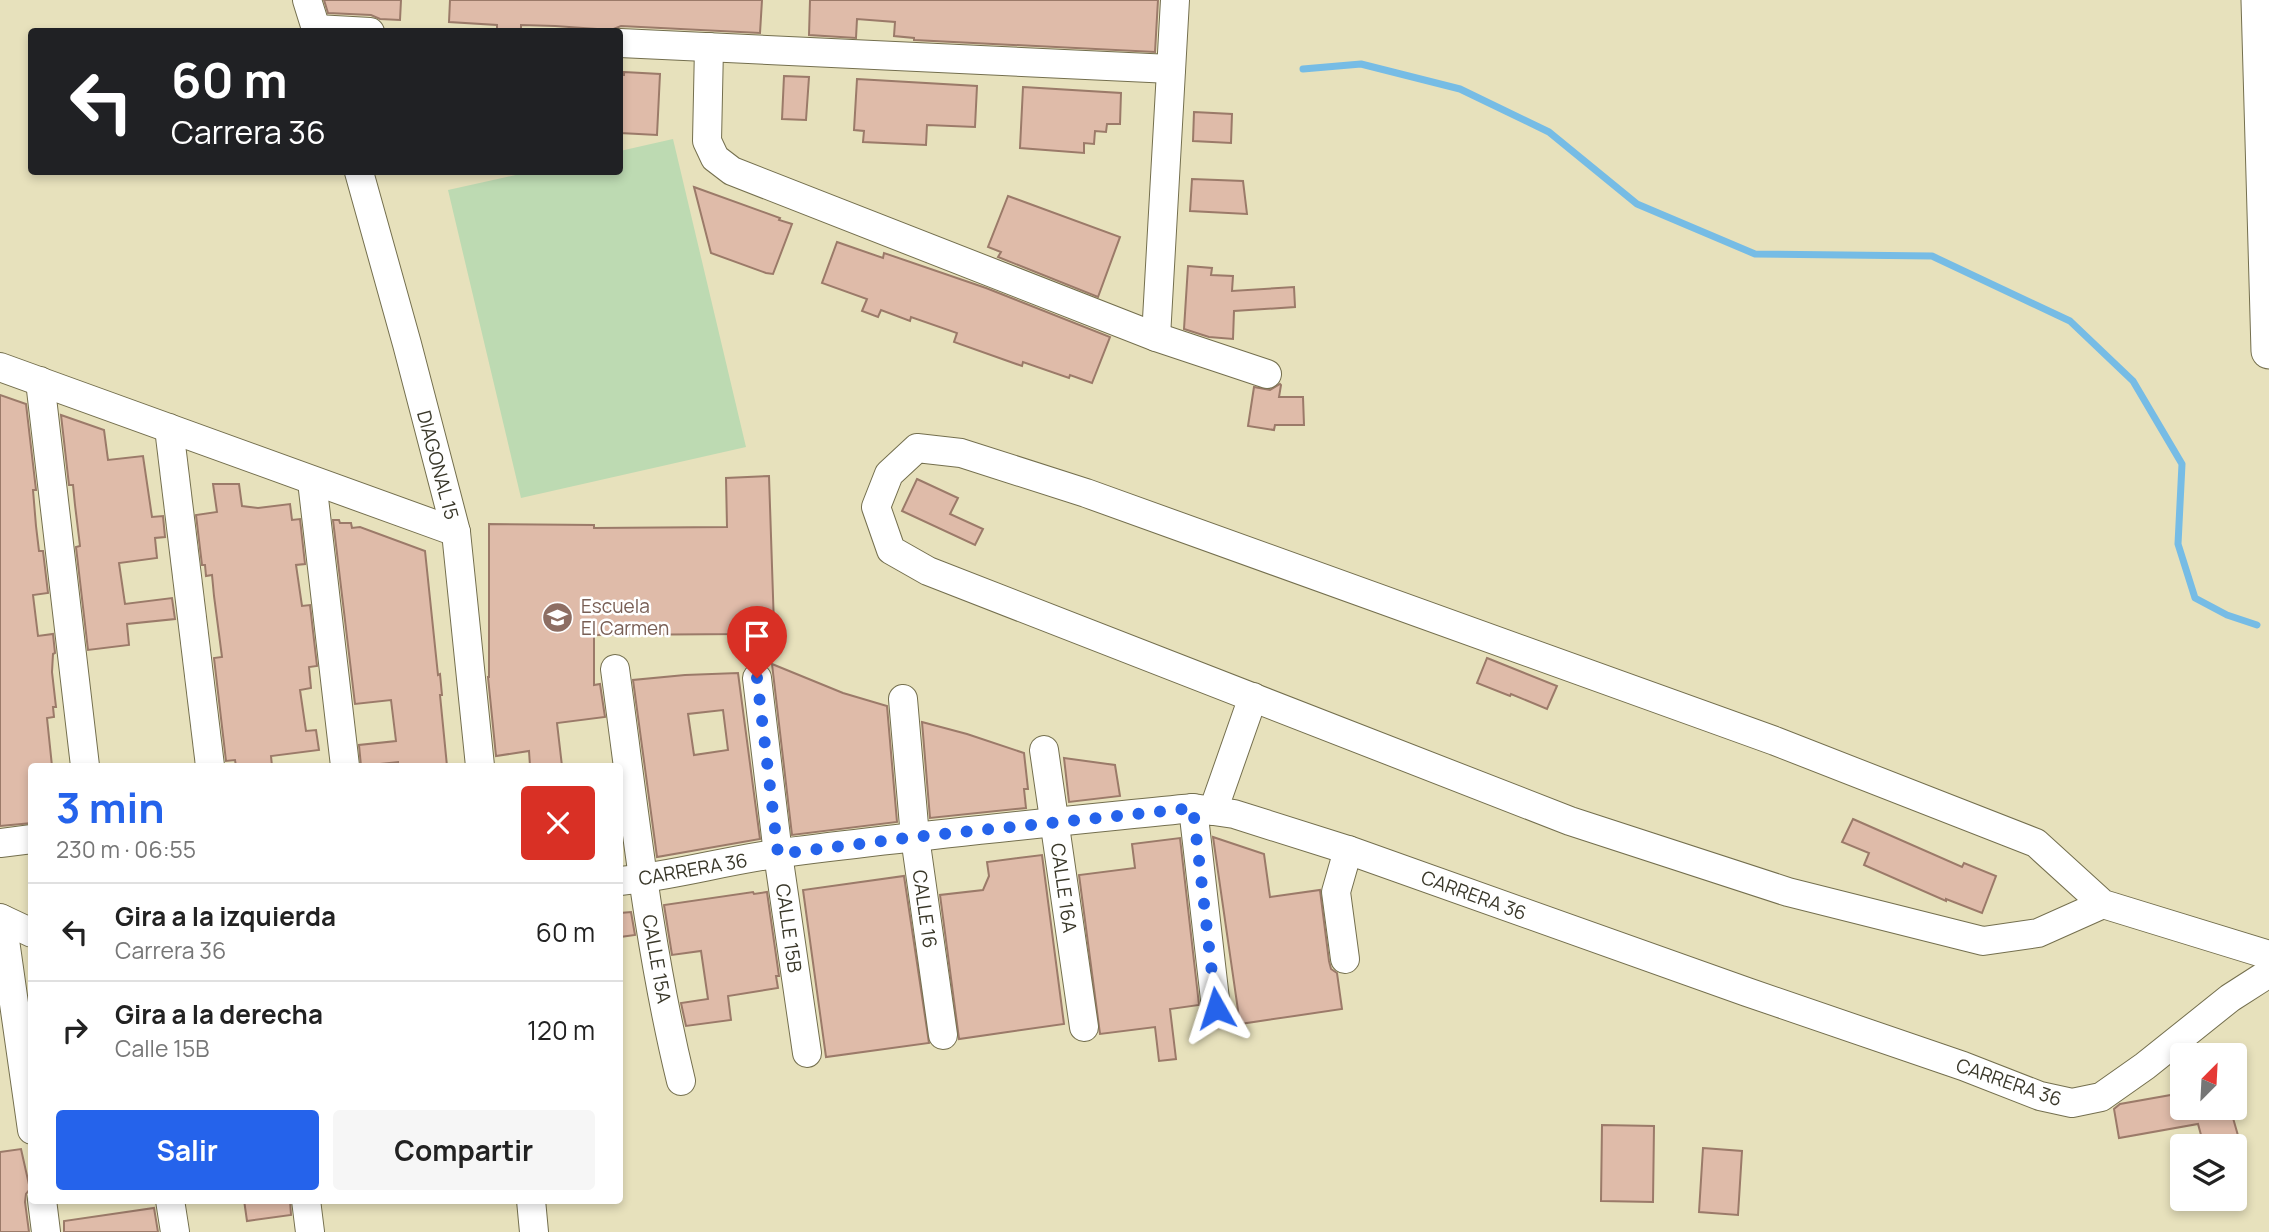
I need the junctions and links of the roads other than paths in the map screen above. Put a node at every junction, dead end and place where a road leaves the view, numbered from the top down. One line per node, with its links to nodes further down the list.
1 (307, 0): 4 (street)
2 (1175, 0): 7 (street)
3 (2259, 0): 10 (main road)
4 (315, 28)
5 (623, 43): 6 (street)
6 (709, 47): 7 (street); 9 (street)
7 (1171, 69): 9 (street)
8 (360, 175): 16 (street, DIAGONAL 15)
9 (1156, 337): 12 (street)
10 (2269, 351)
11 (0, 367): 13 (street)
12 (1267, 374)
13 (40, 381): 14 (street); 22 (street)
14 (169, 428): 15 (street); 23 (street)
15 (312, 481): 16 (street); 24 (street)
16 (456, 532): 25 (street, DIAGONAL 15)
17 (615, 669): 26 (street, CALLE 15A)
18 (757, 678): 34 (street, CALLE 15B)
19 (1253, 697): 28 (street); 36 (street); 36 (street)
20 (903, 699): 30 (street, CALLE 16)
21 (1044, 750): 29 (street, CALLE 16A)
22 (85, 763)
23 (210, 763)
24 (345, 763)
25 (480, 763)
26 (622, 763)
27 (623, 774): 35 (street, CALLE 15A)
28 (1203, 809): 29 (street, CARRERA 36); 33 (street, CARRERA 36); 42 (street)
29 (1055, 822): 30 (street, CARRERA 36); 43 (street, CALLE 16A)
30 (915, 837): 34 (street, CARRERA 36); 44 (street, CALLE 16)
31 (28, 840): 32 (street)
32 (0, 843)
33 (1348, 850): 40 (street); 41 (street, CARRERA 36)
34 (778, 854): 35 (street, CARRERA 36); 45 (street, CALLE 15B)
35 (631, 880): 46 (street, CALLE 15A)
36 (2103, 904): 39 (street)
37 (1, 919): 38 (street); 47 (street)
38 (28, 931)
39 (2269, 956)
40 (1345, 959)
41 (2269, 972)
42 (1216, 1008)
43 (1084, 1027)
44 (943, 1035)
45 (807, 1053)
46 (681, 1081)
47 (28, 1103)
48 (42, 1204): 52 (street)
49 (171, 1204): 53 (street)
50 (306, 1204): 54 (street)
51 (531, 1204): 55 (street)
52 (46, 1232)
53 (175, 1232)
54 (310, 1232)
55 (534, 1232)

